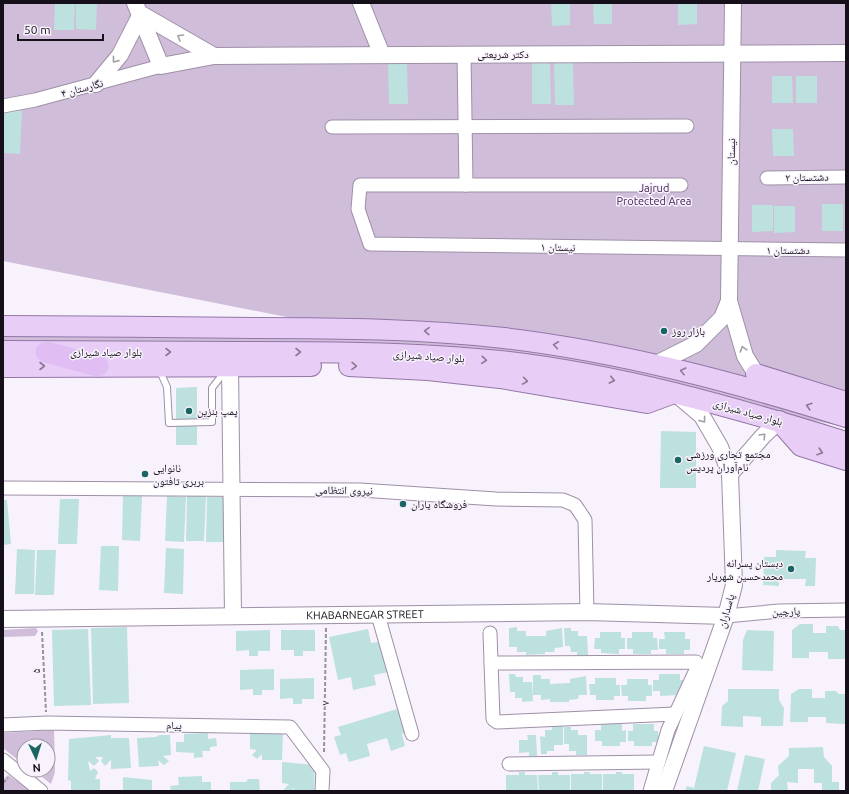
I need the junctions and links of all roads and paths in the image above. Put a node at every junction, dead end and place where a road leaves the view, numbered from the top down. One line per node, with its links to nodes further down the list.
1 (361, 3): 7 (street)
2 (733, 3): 4 (street, نیستان)
3 (138, 8): 8 (street, one-way to 3); 9 (street); 10 (street, one-way to 10)
4 (732, 52): 5 (street, دکتر شریعتی); 6 (street, دکتر شریعتی); 19 (street, نیستان)
5 (846, 53)
6 (464, 54): 7 (street, دکتر شریعتی); 12 (street)
7 (382, 55): 8 (street, دکتر شریعتی)
8 (214, 56): 9 (street, دکتر شریعتی)
9 (161, 66): 10 (street, نگارستان ۴)
10 (96, 84): 11 (street, نگارستان ۴)
11 (3, 106)
12 (465, 126): 13 (street); 14 (street); 17 (street)
13 (687, 126)
14 (332, 127)
15 (846, 177): 16 (street, دشتستان ۲)
16 (767, 178)
17 (466, 185): 18 (street); 19 (street, نیستان ۱)
18 (681, 185)
19 (730, 250): 20 (street, دشتستان ۱); 21 (street, نیستان)
20 (846, 250)
21 (729, 301): 25 (street); 30 (street, one-way to 21)
22 (3, 326): 25 (main road, one-way to 22)
23 (3, 352): 24 (main road, بلوار صیاد شیرازی)
24 (46, 352): 26 (highway); 31 (main road, بلوار صیاد شیرازی, one-way to 31)
25 (656, 364): 32 (main road, one-way to 25)
26 (98, 366): 27 (main road); 29 (main road, one-way to 26)
27 (157, 366): 28 (main road); 28 (lane)
28 (230, 366): 31 (main road, one-way to 31); 40 (street)
29 (3, 367)
30 (756, 374): 32 (street); 33 (main road)
31 (674, 393): 35 (main road, بلوار صیاد شیرازی); 38 (street, پاسداران, one-way to 38)
32 (786, 398): 34 (main road, one-way to 32)
33 (846, 402)
34 (846, 417)
35 (779, 421): 36 (main road, بلوار صیاد شیرازی); 37 (main road, one-way to 37); 38 (street, one-way to 35)
36 (846, 442)
37 (846, 460)
38 (730, 474): 46 (street, پاسداران)
39 (3, 488): 40 (street, نیروی انتظامی)
40 (231, 489): 42 (street, نیروی انتظامی); 43 (street)
41 (846, 610): 46 (street, پارچین)
42 (587, 612): 45 (street, KHABARNEGAR STREET); 46 (street, KHABARNEGAR STREET)
43 (233, 615): 44 (street, KHABARNEGAR STREET); 47 (street, KHABARNEGAR STREET)
44 (326, 615): 45 (street, KHABARNEGAR STREET); 58 (path, ۷)
45 (378, 615): 54 (street)
46 (726, 616): 62 (street, پاسداران)
47 (42, 618): 48 (street, KHABARNEGAR STREET); 52 (path, ۵)
48 (3, 619)
49 (490, 633): 50 (street)
50 (491, 664): 51 (street); 51 (street)
51 (675, 714): 56 (street)
52 (47, 723): 53 (street, پیام); 58 (street, پیام)
53 (3, 725)
54 (412, 734)
55 (3, 760): 59 (street)
56 (658, 762): 57 (street); 61 (street)
57 (509, 764)
58 (323, 771): 60 (street)
59 (41, 791)
60 (322, 791)
61 (650, 791)
62 (664, 791)

